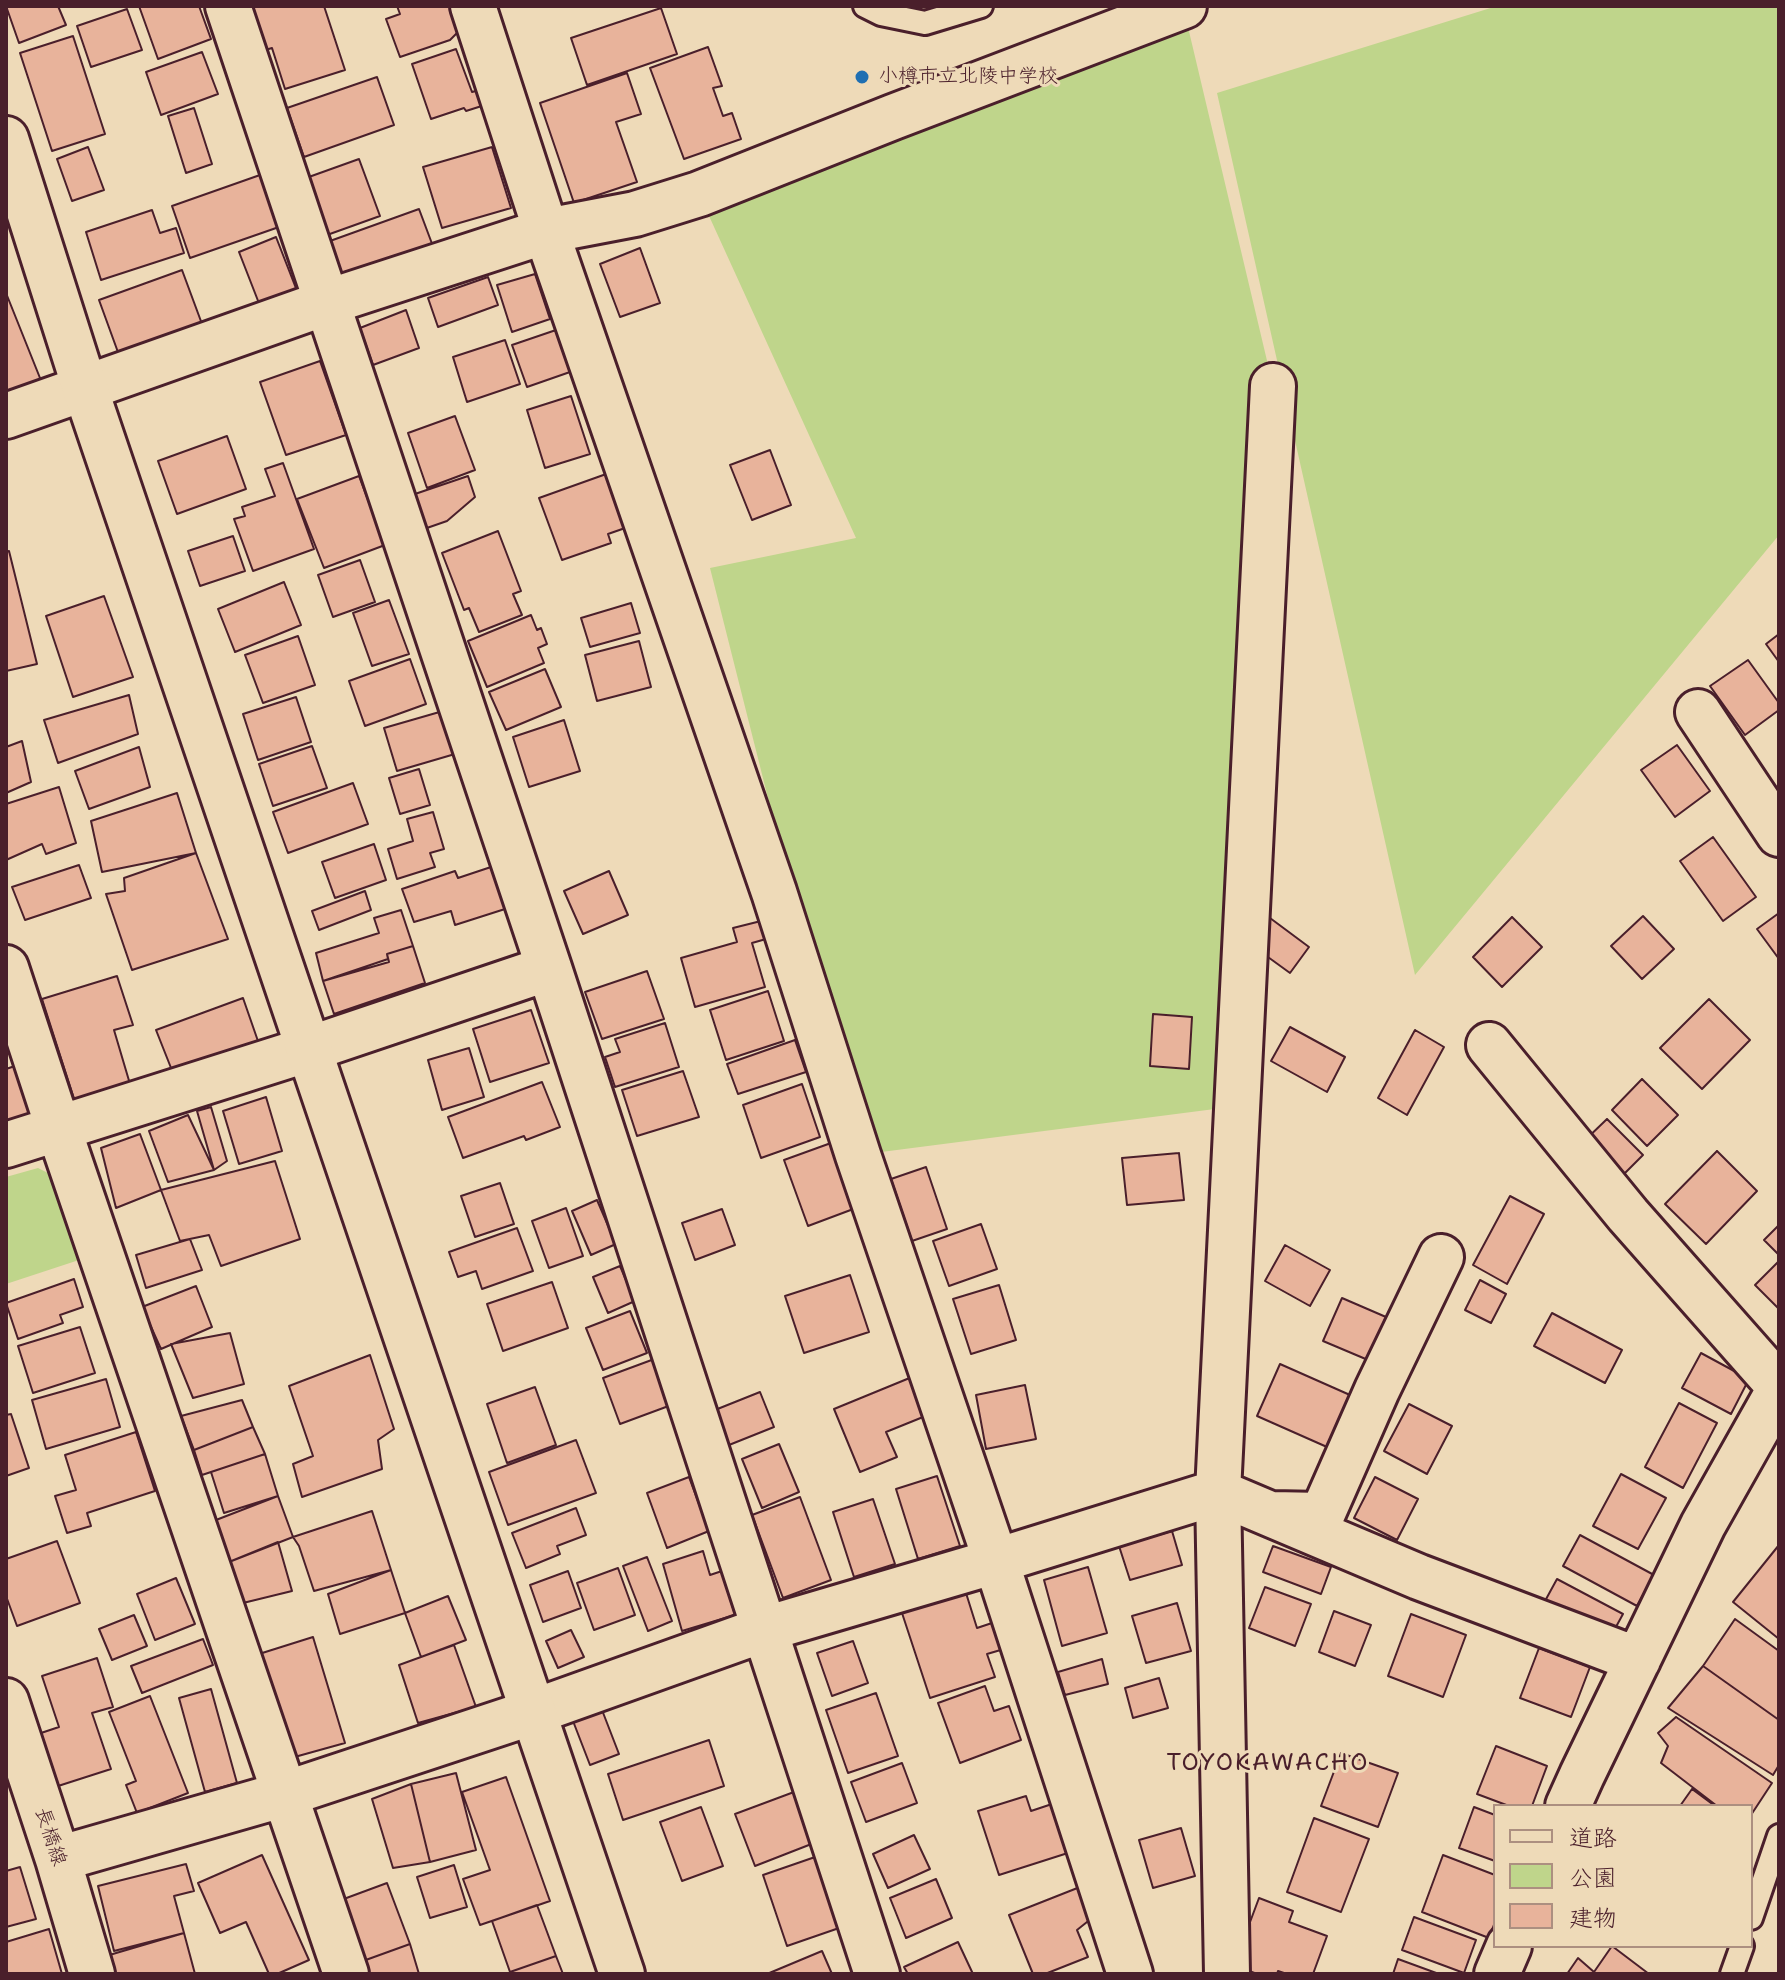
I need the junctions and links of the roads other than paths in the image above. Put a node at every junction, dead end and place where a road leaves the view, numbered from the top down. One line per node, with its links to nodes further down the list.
1 (228, 6): 8 (street)
2 (473, 6): 7 (street)
3 (865, 6): 4 (lane)
4 (981, 6)
5 (1184, 6): 7 (street)
6 (6, 139): 10 (street)
7 (546, 231): 8 (street); 24 (street)
8 (328, 302): 10 (street); 15 (street)
9 (1273, 386): 22 (street)
10 (85, 388): 11 (street); 17 (street)
11 (6, 416)
12 (1698, 712): 13 (street)
13 (1779, 834)
14 (6, 968): 18 (street)
15 (549, 968): 17 (street); 25 (street)
16 (1489, 1045): 21 (street)
17 (309, 1049): 18 (street); 28 (street)
18 (58, 1127): 19 (street); 29 (street)
19 (6, 1145)
20 (1441, 1257): 23 (street)
21 (1779, 1388): 26 (street)
22 (1218, 1492): 23 (street); 24 (street); 41 (street)
23 (1270, 1514): 26 (street)
24 (996, 1561): 25 (street); 40 (street)
25 (765, 1629): 28 (street); 39 (street)
26 (1638, 1660): 30 (street)
27 (6, 1701): 32 (street, 長橋線)
28 (533, 1712): 29 (street); 38 (street)
29 (285, 1794): 32 (street); 37 (street)
30 (1569, 1804)
31 (1779, 1836): 33 (lane)
32 (58, 1859): 36 (street, 長橋線)
33 (1753, 1912)
34 (1508, 1948): 42 (street)
35 (1741, 1948): 43 (lane)
36 (92, 1974)
37 (346, 1974)
38 (622, 1974)
39 (877, 1974)
40 (1130, 1974)
41 (1227, 1974)
42 (1497, 1974)
43 (1732, 1974)

